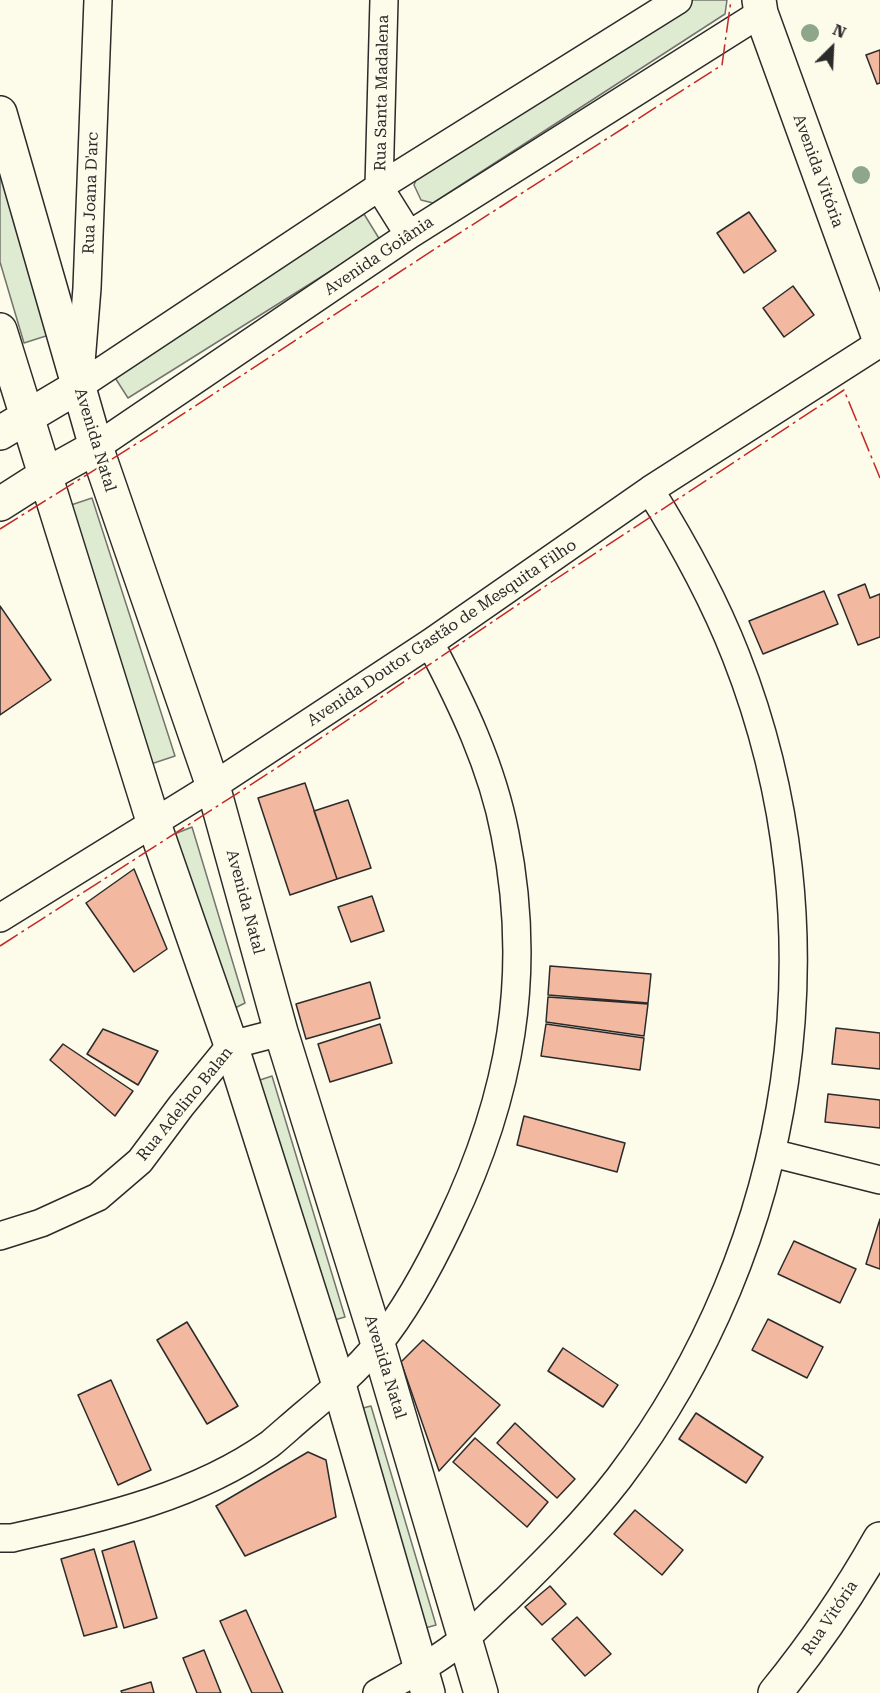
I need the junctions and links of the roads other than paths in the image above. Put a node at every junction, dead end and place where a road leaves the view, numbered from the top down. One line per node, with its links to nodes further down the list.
1 (98, 0): 10 (street, Rua Joana D'arc)
2 (384, 0): 6 (street, Rua Santa Madalena)
3 (678, 0): 6 (street)
4 (760, 7): 7 (street, Avenida Goiânia); 9 (street, Avenida Vitória)
5 (0, 113): 10 (street, Avenida Natal)
6 (380, 187): 7 (street); 10 (street)
7 (409, 235): 12 (street, Avenida Goiânia)
8 (0, 330): 11 (street)
9 (880, 342): 14 (street, Avenida Doutor Gastão de Mesquita Filho)
10 (79, 386): 11 (street); 12 (street, Avenida Natal)
11 (13, 425): 13 (street)
12 (96, 447): 13 (street, Avenida Goiânia); 17 (street, Avenida Natal)
13 (44, 476): 15 (street, Avenida Goiânia); 18 (street)
14 (650, 490): 16 (street, Avenida Doutor Gastão de Mesquita Filho); 22 (street)
15 (0, 504)
16 (430, 643): 17 (street, Avenida Doutor Gastão de Mesquita Filho); 25 (street)
17 (213, 786): 18 (street, Avenida Doutor Gastão de Mesquita Filho); 20 (street, Avenida Natal)
18 (153, 821): 19 (street, Avenida Doutor Gastão de Mesquita Filho); 21 (street)
19 (0, 918)
20 (280, 1032): 21 (street, Rua Adelino Balan); 25 (street, Avenida Natal)
21 (231, 1045): 24 (street, Rua Adelino Balan); 26 (street)
22 (772, 1153): 23 (street); 29 (street)
23 (880, 1180)
24 (0, 1236)
25 (378, 1344): 26 (street); 29 (street, Avenida Natal)
26 (339, 1385): 27 (street); 30 (street)
27 (0, 1538)
28 (880, 1539): 33 (street, Rua Vitória)
29 (465, 1638): 30 (street); 32 (street, Avenida Natal)
30 (424, 1681): 31 (street)
31 (377, 1693)
32 (481, 1693)
33 (775, 1693)

